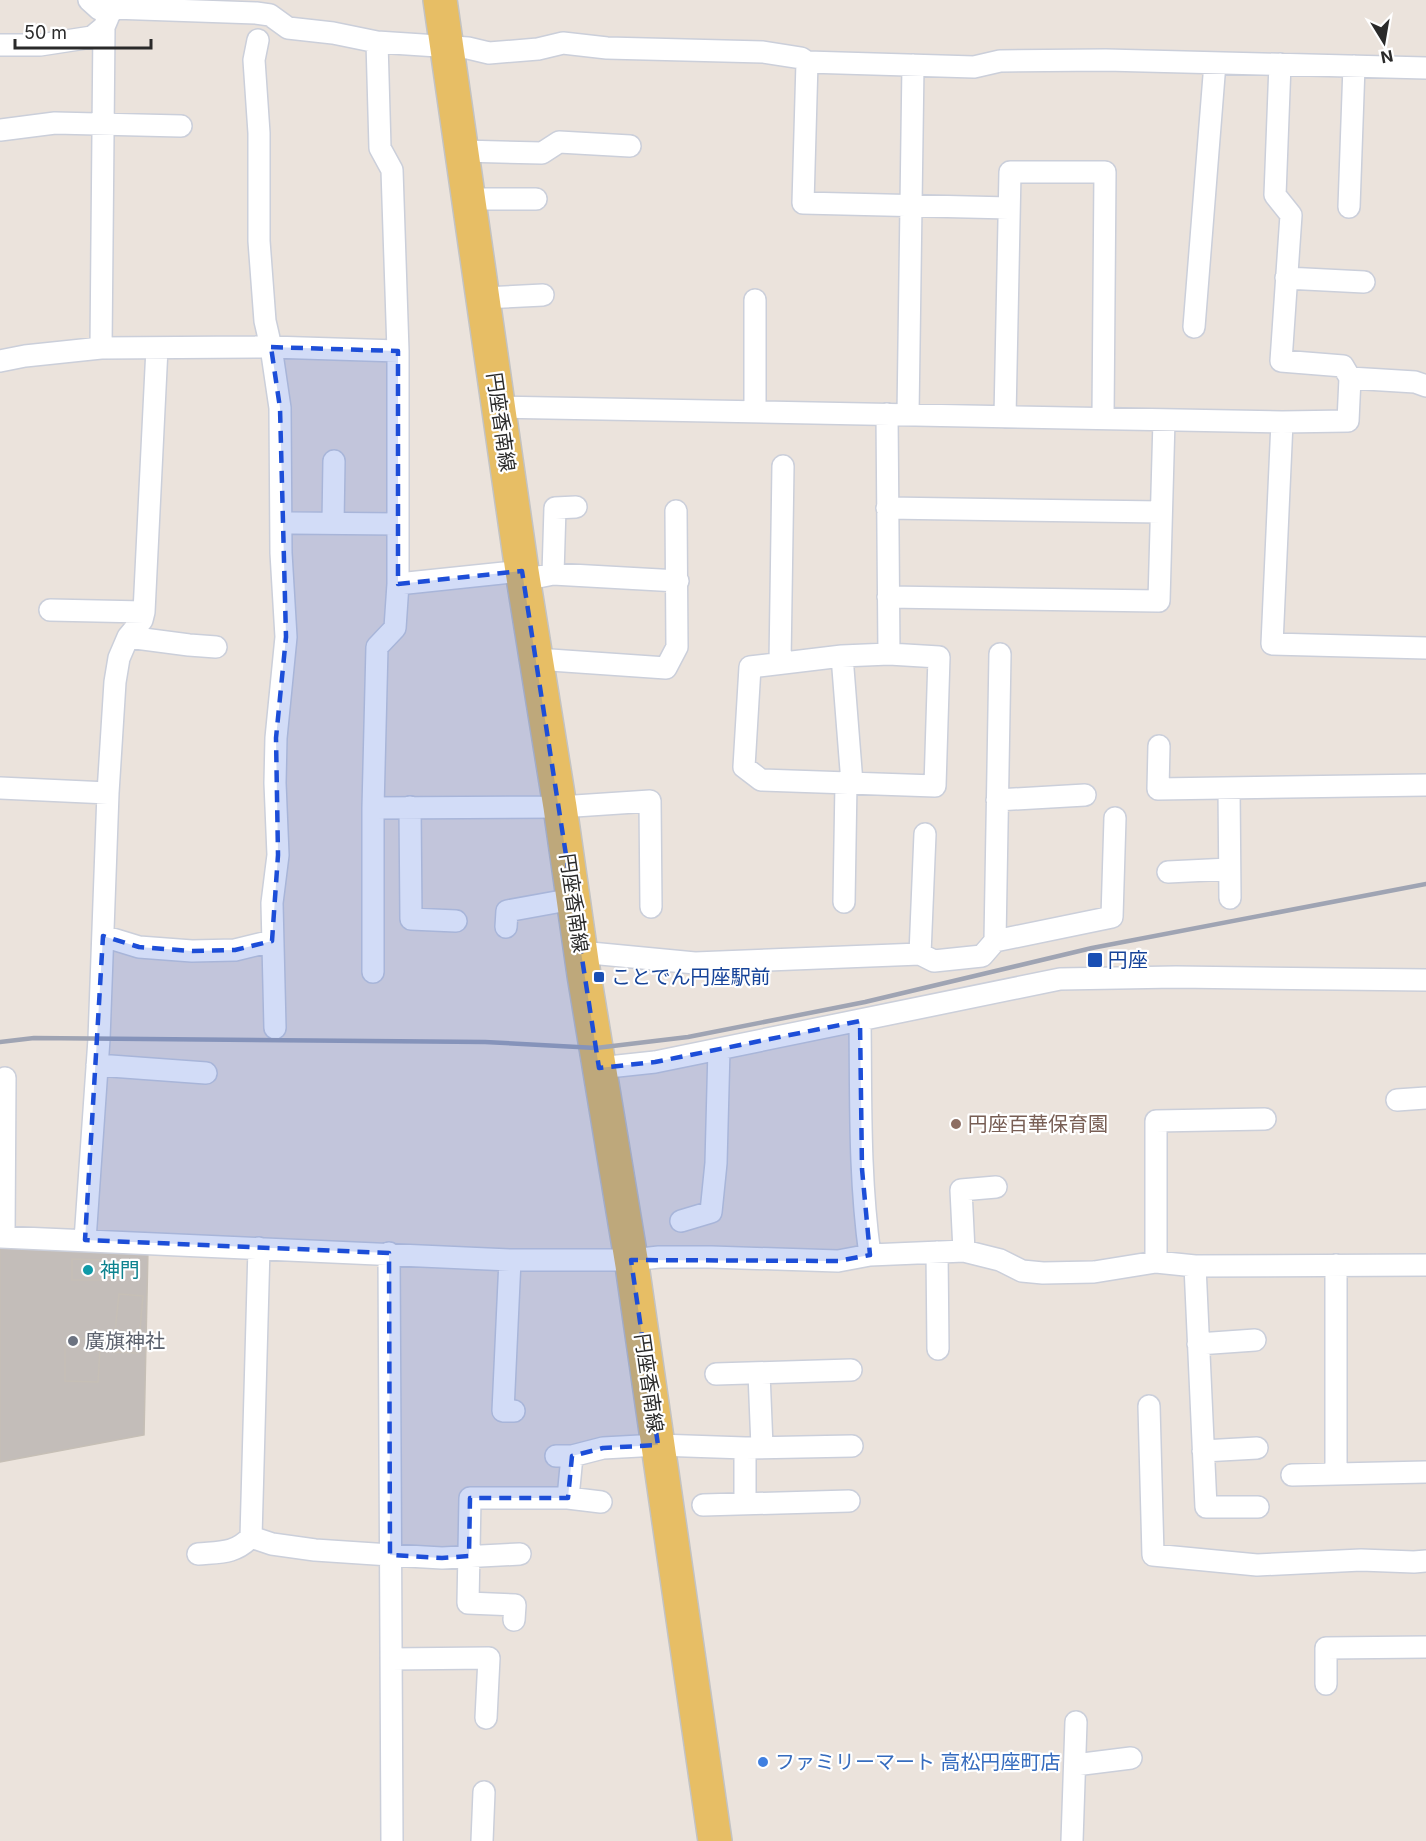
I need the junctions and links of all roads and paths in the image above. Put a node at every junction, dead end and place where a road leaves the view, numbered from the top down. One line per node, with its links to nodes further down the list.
1 (89, 0): 4 (street)
2 (440, 0): 8 (main road, 円座香南線)
3 (211, 5): 4 (street); 6 (street)
4 (109, 12): 7 (street); 15 (street)
5 (258, 40): 31 (street)
6 (377, 42): 8 (street); 34 (street)
7 (0, 45)
8 (447, 46): 9 (street); 19 (main road, 円座香南線)
9 (807, 62): 12 (street); 22 (street)
10 (1215, 63): 11 (street); 12 (street); 30 (street)
11 (1280, 64): 13 (street); 25 (street)
12 (913, 65): 22 (street)
13 (1354, 66): 14 (street); 23 (street)
14 (1426, 68)
15 (103, 124): 16 (street); 17 (street); 32 (street)
16 (181, 126)
17 (0, 130)
18 (630, 146): 19 (street)
19 (462, 151): 20 (main road, 円座香南線)
20 (469, 199): 21 (street); 28 (main road, 円座香南線)
21 (536, 199)
22 (910, 206): 24 (street); 40 (street)
23 (1349, 207)
24 (1010, 208): 41 (street); 42 (street)
25 (1286, 278): 26 (street); 36 (street)
26 (1364, 282)
27 (543, 295): 28 (street)
28 (483, 298): 38 (main road, 円座香南線)
29 (755, 300): 39 (street)
30 (1194, 327)
31 (271, 347): 33 (street); 34 (street); 90 (street)
32 (101, 348): 33 (street); 35 (street)
33 (157, 348): 59 (street)
34 (398, 351): 53 (street)
35 (0, 361)
36 (1350, 378): 37 (street); 44 (street)
37 (1426, 386)
38 (499, 407): 39 (street); 54 (main road, 円座香南線)
39 (755, 412): 40 (street)
40 (898, 415): 41 (street); 48 (street)
41 (1005, 417): 42 (street)
42 (1103, 418): 43 (street)
43 (1164, 420): 44 (street); 50 (street)
44 (1282, 422): 62 (street)
45 (334, 462): 52 (street)
46 (783, 466): 67 (street)
47 (576, 507): 54 (street)
48 (887, 508): 50 (street); 57 (street)
49 (676, 512): 55 (street)
50 (1161, 512): 57 (street)
51 (292, 523): 52 (street)
52 (333, 523): 53 (street)
53 (397, 524): 56 (street)
54 (533, 576): 55 (street); 56 (street); 66 (main road, 円座香南線)
55 (678, 580): 66 (street)
56 (398, 584): 78 (street)
57 (888, 597): 63 (street)
58 (50, 610): 59 (street)
59 (144, 612): 60 (street)
60 (129, 637): 61 (street); 73 (street)
61 (216, 647)
62 (1426, 648)
63 (889, 654): 65 (street); 69 (street)
64 (1000, 654): 75 (street)
65 (842, 656): 67 (street); 69 (street)
66 (536, 659): 77 (main road, 円座香南線)
67 (780, 663): 69 (street)
68 (1159, 746): 72 (street)
69 (849, 783): 85 (street)
70 (1426, 785): 72 (street)
71 (0, 788): 73 (street)
72 (1229, 788): 81 (street)
73 (108, 793): 89 (street)
74 (1085, 795): 75 (street)
75 (997, 800): 91 (street)
76 (410, 807): 77 (street); 78 (street); 87 (street)
77 (560, 807): 84 (main road, 円座香南線); 86 (street)
78 (373, 808): 94 (street)
79 (1114, 818): 91 (street)
80 (925, 834): 93 (street)
81 (1229, 869): 82 (street); 83 (street)
82 (1168, 872)
83 (1230, 898)
84 (573, 899): 88 (street); 92 (main road, 円座香南線)
85 (844, 902)
86 (651, 907)
87 (456, 921)
88 (506, 927)
89 (103, 936): 90 (street); 99 (street)
90 (272, 941): 97 (street)
91 (995, 941): 93 (street)
92 (580, 952): 93 (street); 100 (main road, 円座香南線)
93 (920, 954)
94 (373, 972)
95 (1426, 980): 96 (street)
96 (860, 1020): 98 (street); 114 (street)
97 (275, 1028)
98 (718, 1049): 100 (street); 107 (street)
99 (97, 1065): 101 (street); 109 (street)
100 (599, 1068): 116 (main road, 円座香南線)
101 (206, 1073)
102 (5, 1078): 108 (street)
103 (1426, 1098): 104 (street)
104 (1397, 1100)
105 (1265, 1119): 117 (street)
106 (996, 1186): 111 (street)
107 (681, 1221)
108 (2, 1236): 109 (street)
109 (85, 1240): 110 (street)
110 (259, 1248): 113 (street); 143 (street)
111 (964, 1251): 112 (street); 117 (street)
112 (937, 1252): 114 (street); 123 (street)
113 (389, 1253): 115 (street); 146 (street)
114 (870, 1255): 116 (street)
115 (510, 1260): 116 (street); 128 (street)
116 (631, 1260): 129 (main road, 円座香南線)
117 (1156, 1262): 120 (street)
118 (1336, 1265): 119 (street); 120 (street); 135 (street)
119 (1426, 1265)
120 (1195, 1266): 122 (street)
121 (1255, 1340): 122 (street)
122 (1198, 1344): 133 (street)
123 (938, 1349)
124 (851, 1370): 125 (street)
125 (759, 1373): 126 (street); 131 (street)
126 (716, 1374)
127 (1149, 1406): 148 (street)
128 (514, 1411)
129 (658, 1445): 131 (street); 137 (street); 160 (main road, 円座香南線)
130 (852, 1446): 131 (street)
131 (754, 1448): 140 (street)
132 (1257, 1448): 133 (street)
133 (1203, 1451): 142 (street)
134 (1426, 1472): 135 (street)
135 (1336, 1473): 136 (street)
136 (1292, 1475)
137 (568, 1498): 139 (street); 147 (street)
138 (849, 1501): 140 (street)
139 (601, 1502)
140 (746, 1503): 141 (street)
141 (703, 1505)
142 (1258, 1507)
143 (251, 1537): 144 (street); 146 (street)
144 (198, 1554)
145 (520, 1554): 147 (street)
146 (390, 1555): 147 (street); 151 (street)
147 (469, 1556): 149 (street)
148 (1426, 1561)
149 (514, 1620)
150 (1426, 1647): 152 (street)
151 (391, 1659): 153 (street); 158 (street)
152 (1326, 1684)
153 (486, 1718)
154 (1076, 1722): 156 (street)
155 (1131, 1758): 156 (street)
156 (1075, 1765): 161 (street)
157 (484, 1792): 159 (street)
158 (392, 1841)
159 (482, 1841)
160 (715, 1841)
161 (1072, 1841)

